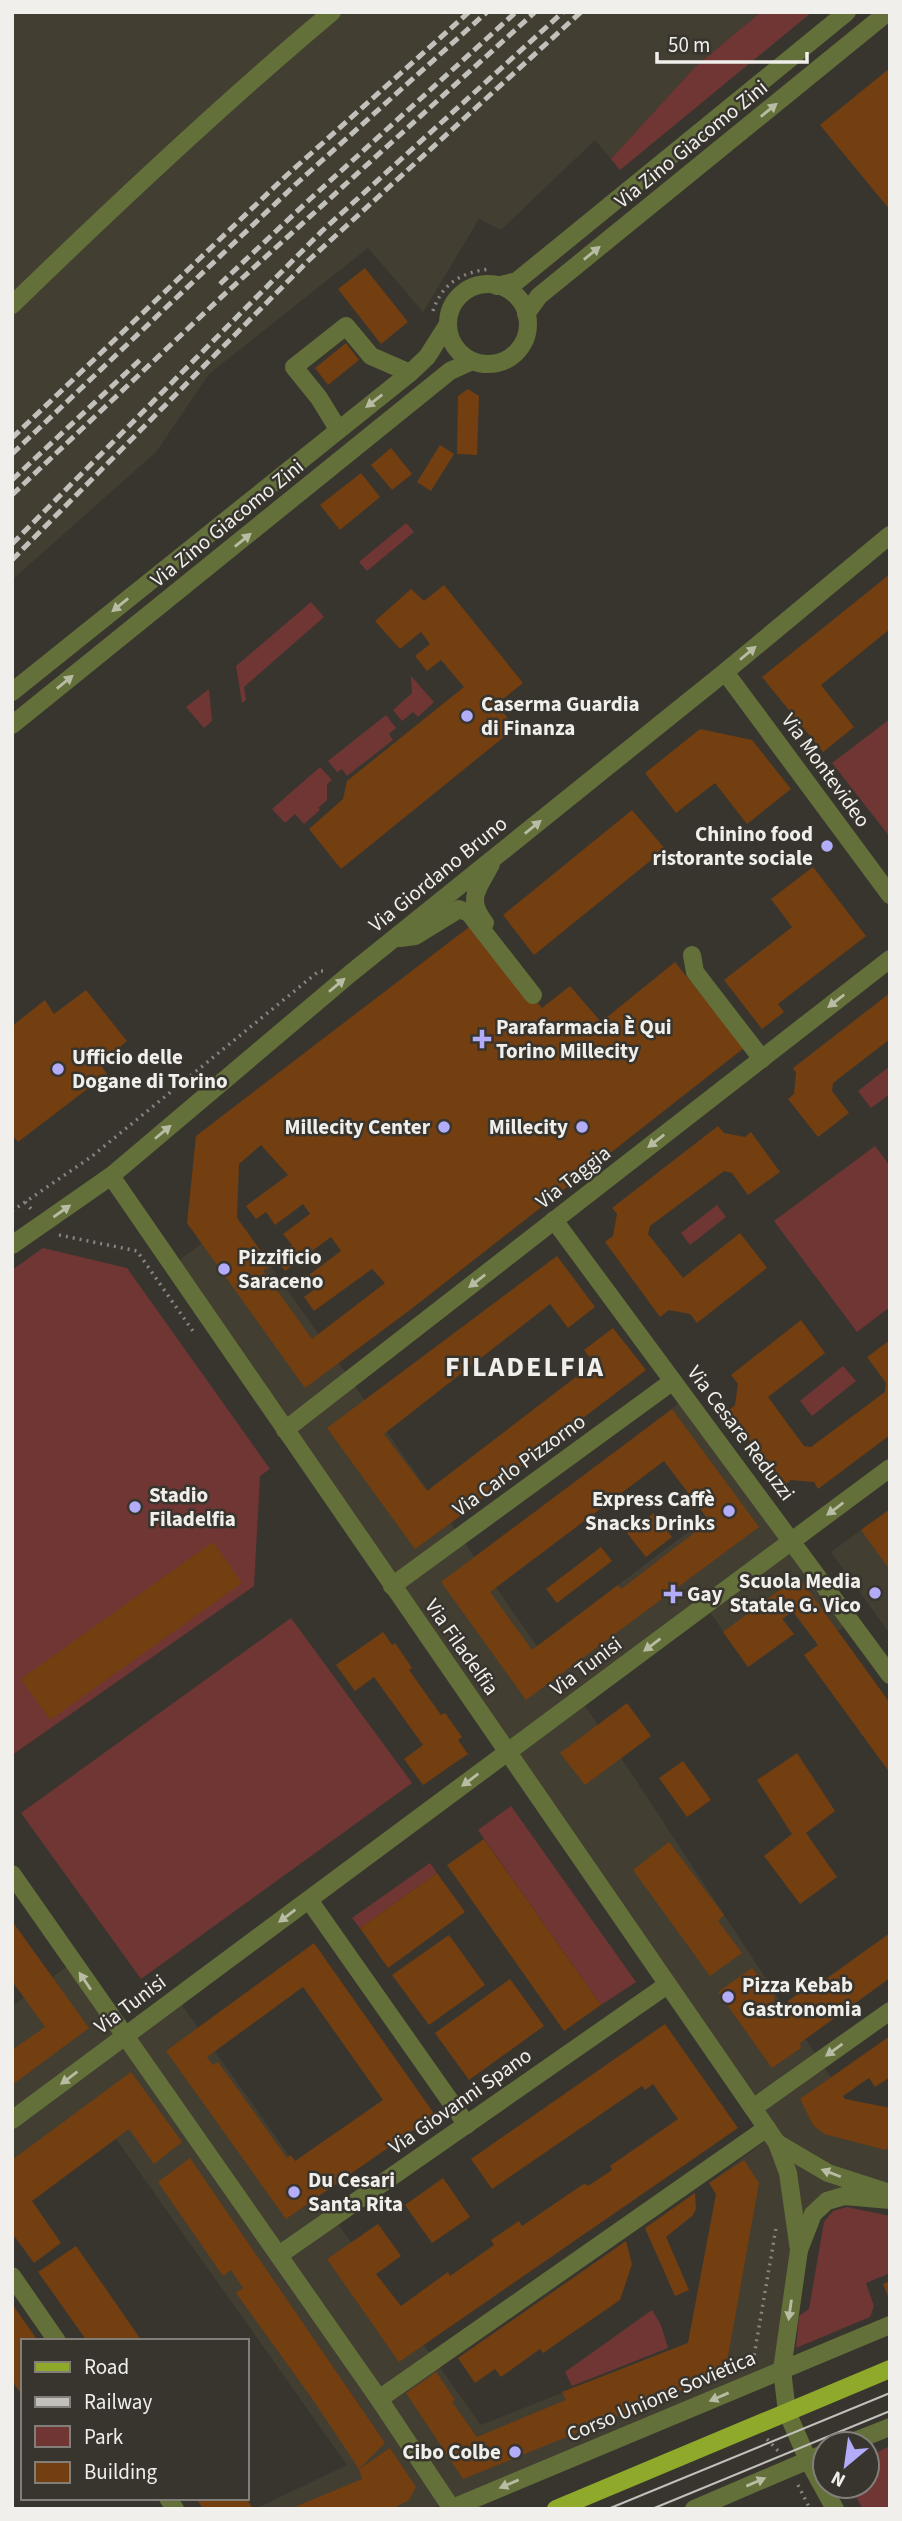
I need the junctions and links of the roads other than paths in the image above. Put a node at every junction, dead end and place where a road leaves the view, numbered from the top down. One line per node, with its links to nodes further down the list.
1 (332, 12): 5 (street)
2 (847, 12): 4 (street, Via Zino Giacomo Zini)
3 (888, 12): 6 (street, Via Zino Giacomo Zini, one-way to 3)
4 (497, 286): 6 (street); 7 (street)
5 (12, 305)
6 (526, 314): 8 (street)
7 (448, 324): 8 (street); 9 (street, Via Zino Giacomo Zini)
8 (472, 361): 14 (street, Via Zino Giacomo Zini, one-way to 8)
9 (410, 373): 10 (street, Via Zino Giacomo Zini, one-way to 10); 10 (street)
10 (338, 429): 13 (street, Via Zino Giacomo Zini, one-way to 13)
11 (890, 536): 12 (street, Via Giordano Bruno, one-way to 11)
12 (725, 672): 15 (street, Via Giordano Bruno, one-way to 12); 16 (street, Via Montevideo)
13 (12, 692)
14 (12, 725)
15 (494, 857): 17 (street, Via Giordano Bruno); 17 (street)
16 (890, 895)
17 (393, 939): 21 (street, Via Giordano Bruno, one-way to 17)
18 (692, 955): 20 (street)
19 (890, 959): 20 (street, Via Taggia, one-way to 20)
20 (762, 1059): 22 (street, Via Taggia, one-way to 22)
21 (111, 1176): 23 (street, Via Giordano Bruno, one-way to 21); 25 (street, Via Filadelfia)
22 (554, 1220): 24 (street, Via Cesare Reduzzi); 25 (street, Via Taggia, one-way to 25)
23 (12, 1245)
24 (673, 1381): 27 (street, Via Cesare Reduzzi); 28 (street, Via Carlo Pizzorno)
25 (285, 1430): 28 (street, Via Filadelfia)
26 (890, 1468): 27 (street, Via Tunisi, one-way to 27)
27 (792, 1541): 29 (street, Via Cesare Reduzzi); 30 (street, Via Tunisi, one-way to 30)
28 (392, 1586): 30 (street, Via Filadelfia)
29 (890, 1675)
30 (507, 1752): 32 (street, Via Tunisi, one-way to 32); 33 (street, Via Filadelfia)
31 (12, 1874): 35 (street, one-way to 31)
32 (309, 1900): 35 (street, Via Tunisi, one-way to 35); 38 (street)
33 (667, 1984): 36 (street, Via Filadelfia); 38 (street, Via Giovanni Spano)
34 (890, 2011): 36 (street, one-way to 36)
35 (124, 2037): 37 (street, Via Tunisi, one-way to 37); 43 (street)
36 (753, 2109): 39 (street, Via Filadelfia)
37 (12, 2120)
38 (467, 2124): 43 (street, Via Giovanni Spano)
39 (772, 2135): 40 (street, one-way to 39); 42 (street); 49 (street)
40 (890, 2193)
41 (890, 2200): 42 (street)
42 (799, 2250): 47 (street, one-way to 47)
43 (279, 2255): 49 (street)
44 (12, 2276): 46 (street)
45 (890, 2325): 47 (street, Corso Unione Sovietica)
46 (56, 2339)
47 (782, 2370): 50 (street); 53 (street, Corso Unione Sovietica, one-way to 53)
48 (890, 2370): 50 (main road)
49 (379, 2399): 53 (street)
50 (787, 2412): 51 (street); 54 (main road)
51 (811, 2448)
52 (811, 2458): 55 (street, one-way to 52)
53 (451, 2509)
54 (556, 2509)
55 (694, 2509)

